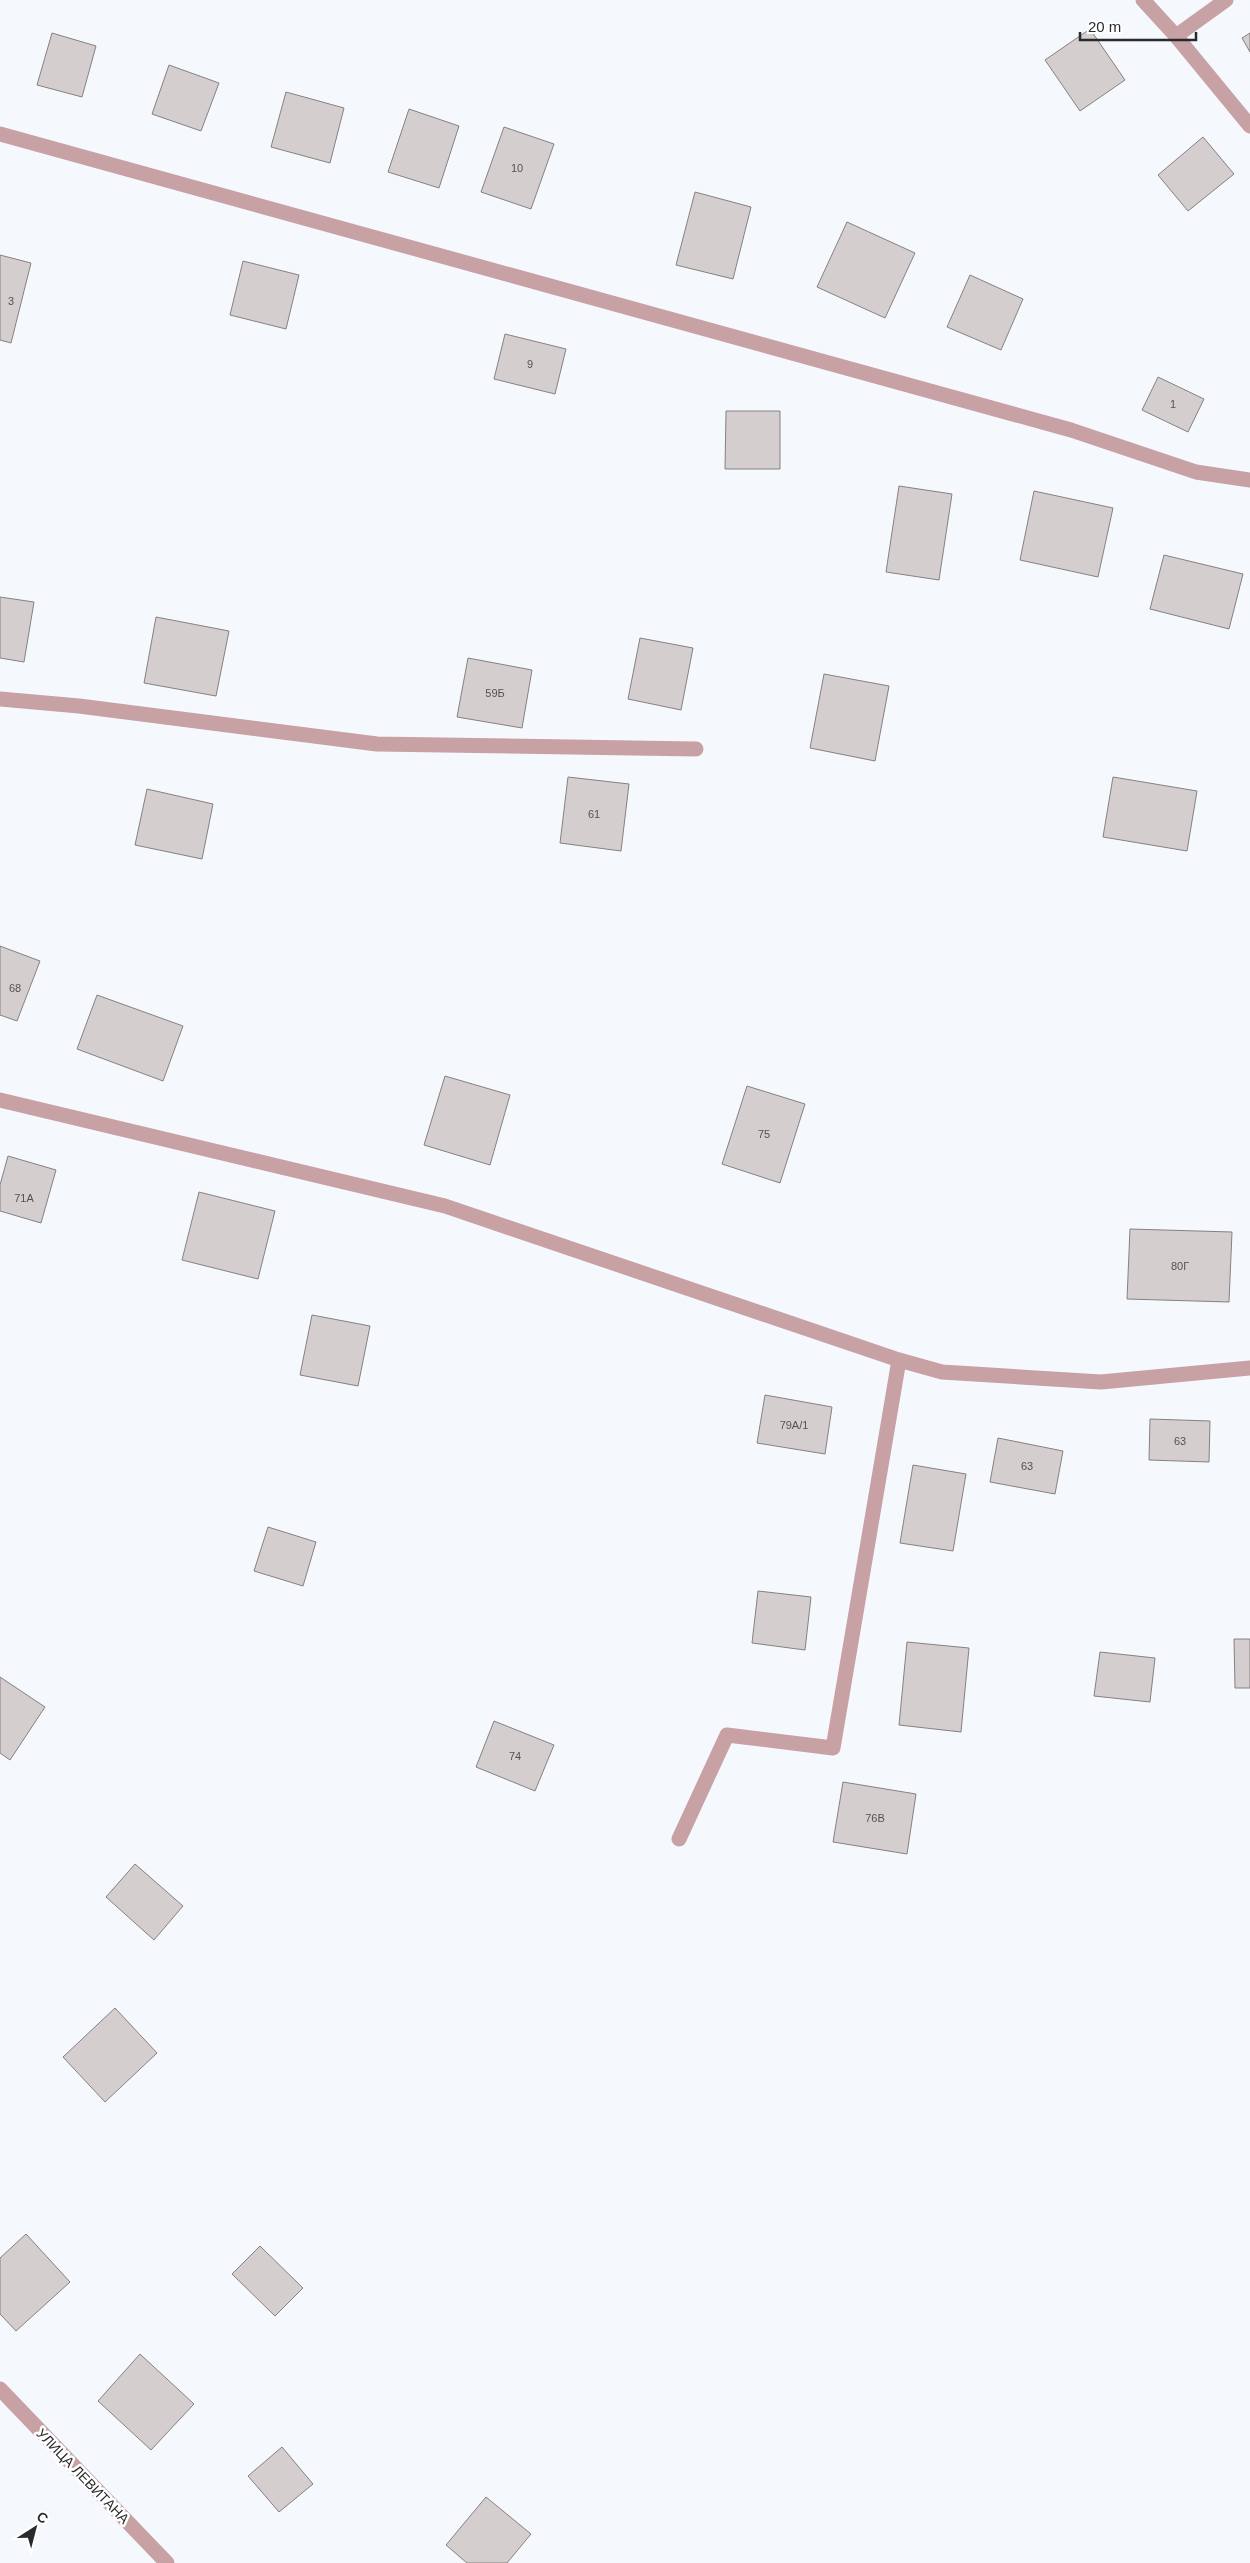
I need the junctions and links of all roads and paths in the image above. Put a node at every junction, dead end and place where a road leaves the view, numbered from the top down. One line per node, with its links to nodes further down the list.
1 (1143, 0): 3 (street)
2 (1226, 0): 3 (street)
3 (1176, 36): 4 (street)
4 (1250, 126)
5 (0, 134): 6 (street)
6 (1250, 480)
7 (0, 699): 8 (street)
8 (696, 749)
9 (0, 1100): 10 (street)
10 (898, 1360): 11 (street); 12 (street)
11 (1250, 1368)
12 (679, 1839)
13 (0, 2389): 14 (street, УЛИЦА ЛЕВИТАНА)
14 (167, 2563)

